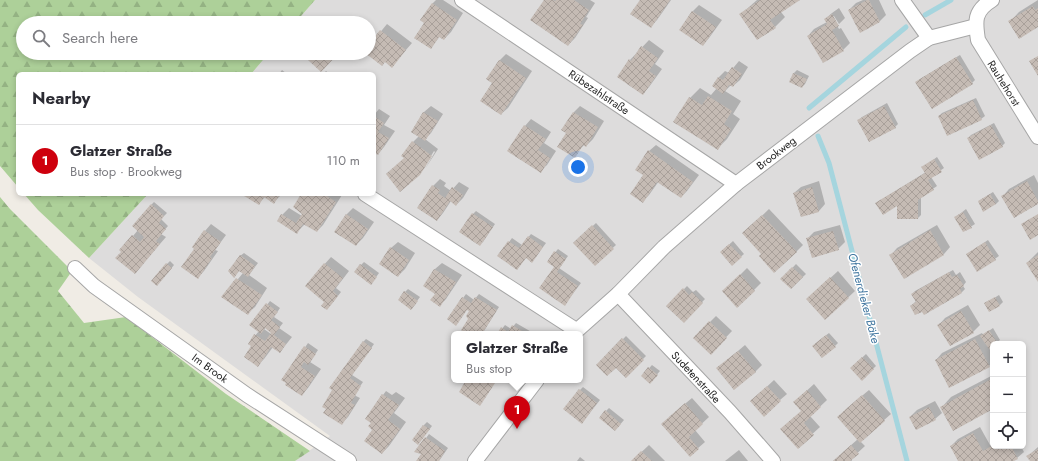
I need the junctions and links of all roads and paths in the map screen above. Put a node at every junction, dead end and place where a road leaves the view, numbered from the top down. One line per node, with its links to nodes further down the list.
1 (462, 0): 7 (street, Rübezahlstraße)
2 (902, 0): 5 (street)
3 (992, 0): 4 (street)
4 (976, 26): 5 (street, Brookweg); 6 (street, Rauhehorst)
5 (929, 38): 7 (street, Brookweg)
6 (1038, 137)
7 (736, 184): 10 (street, Brookweg)
8 (368, 196): 11 (street)
9 (76, 268): 14 (street, Im Brook)
10 (618, 294): 12 (street, Brookweg); 16 (street, Sudetenstraße)
11 (572, 331)
12 (575, 331)
13 (535, 383): 15 (street)
14 (349, 461)
15 (475, 461)
16 (773, 461)

